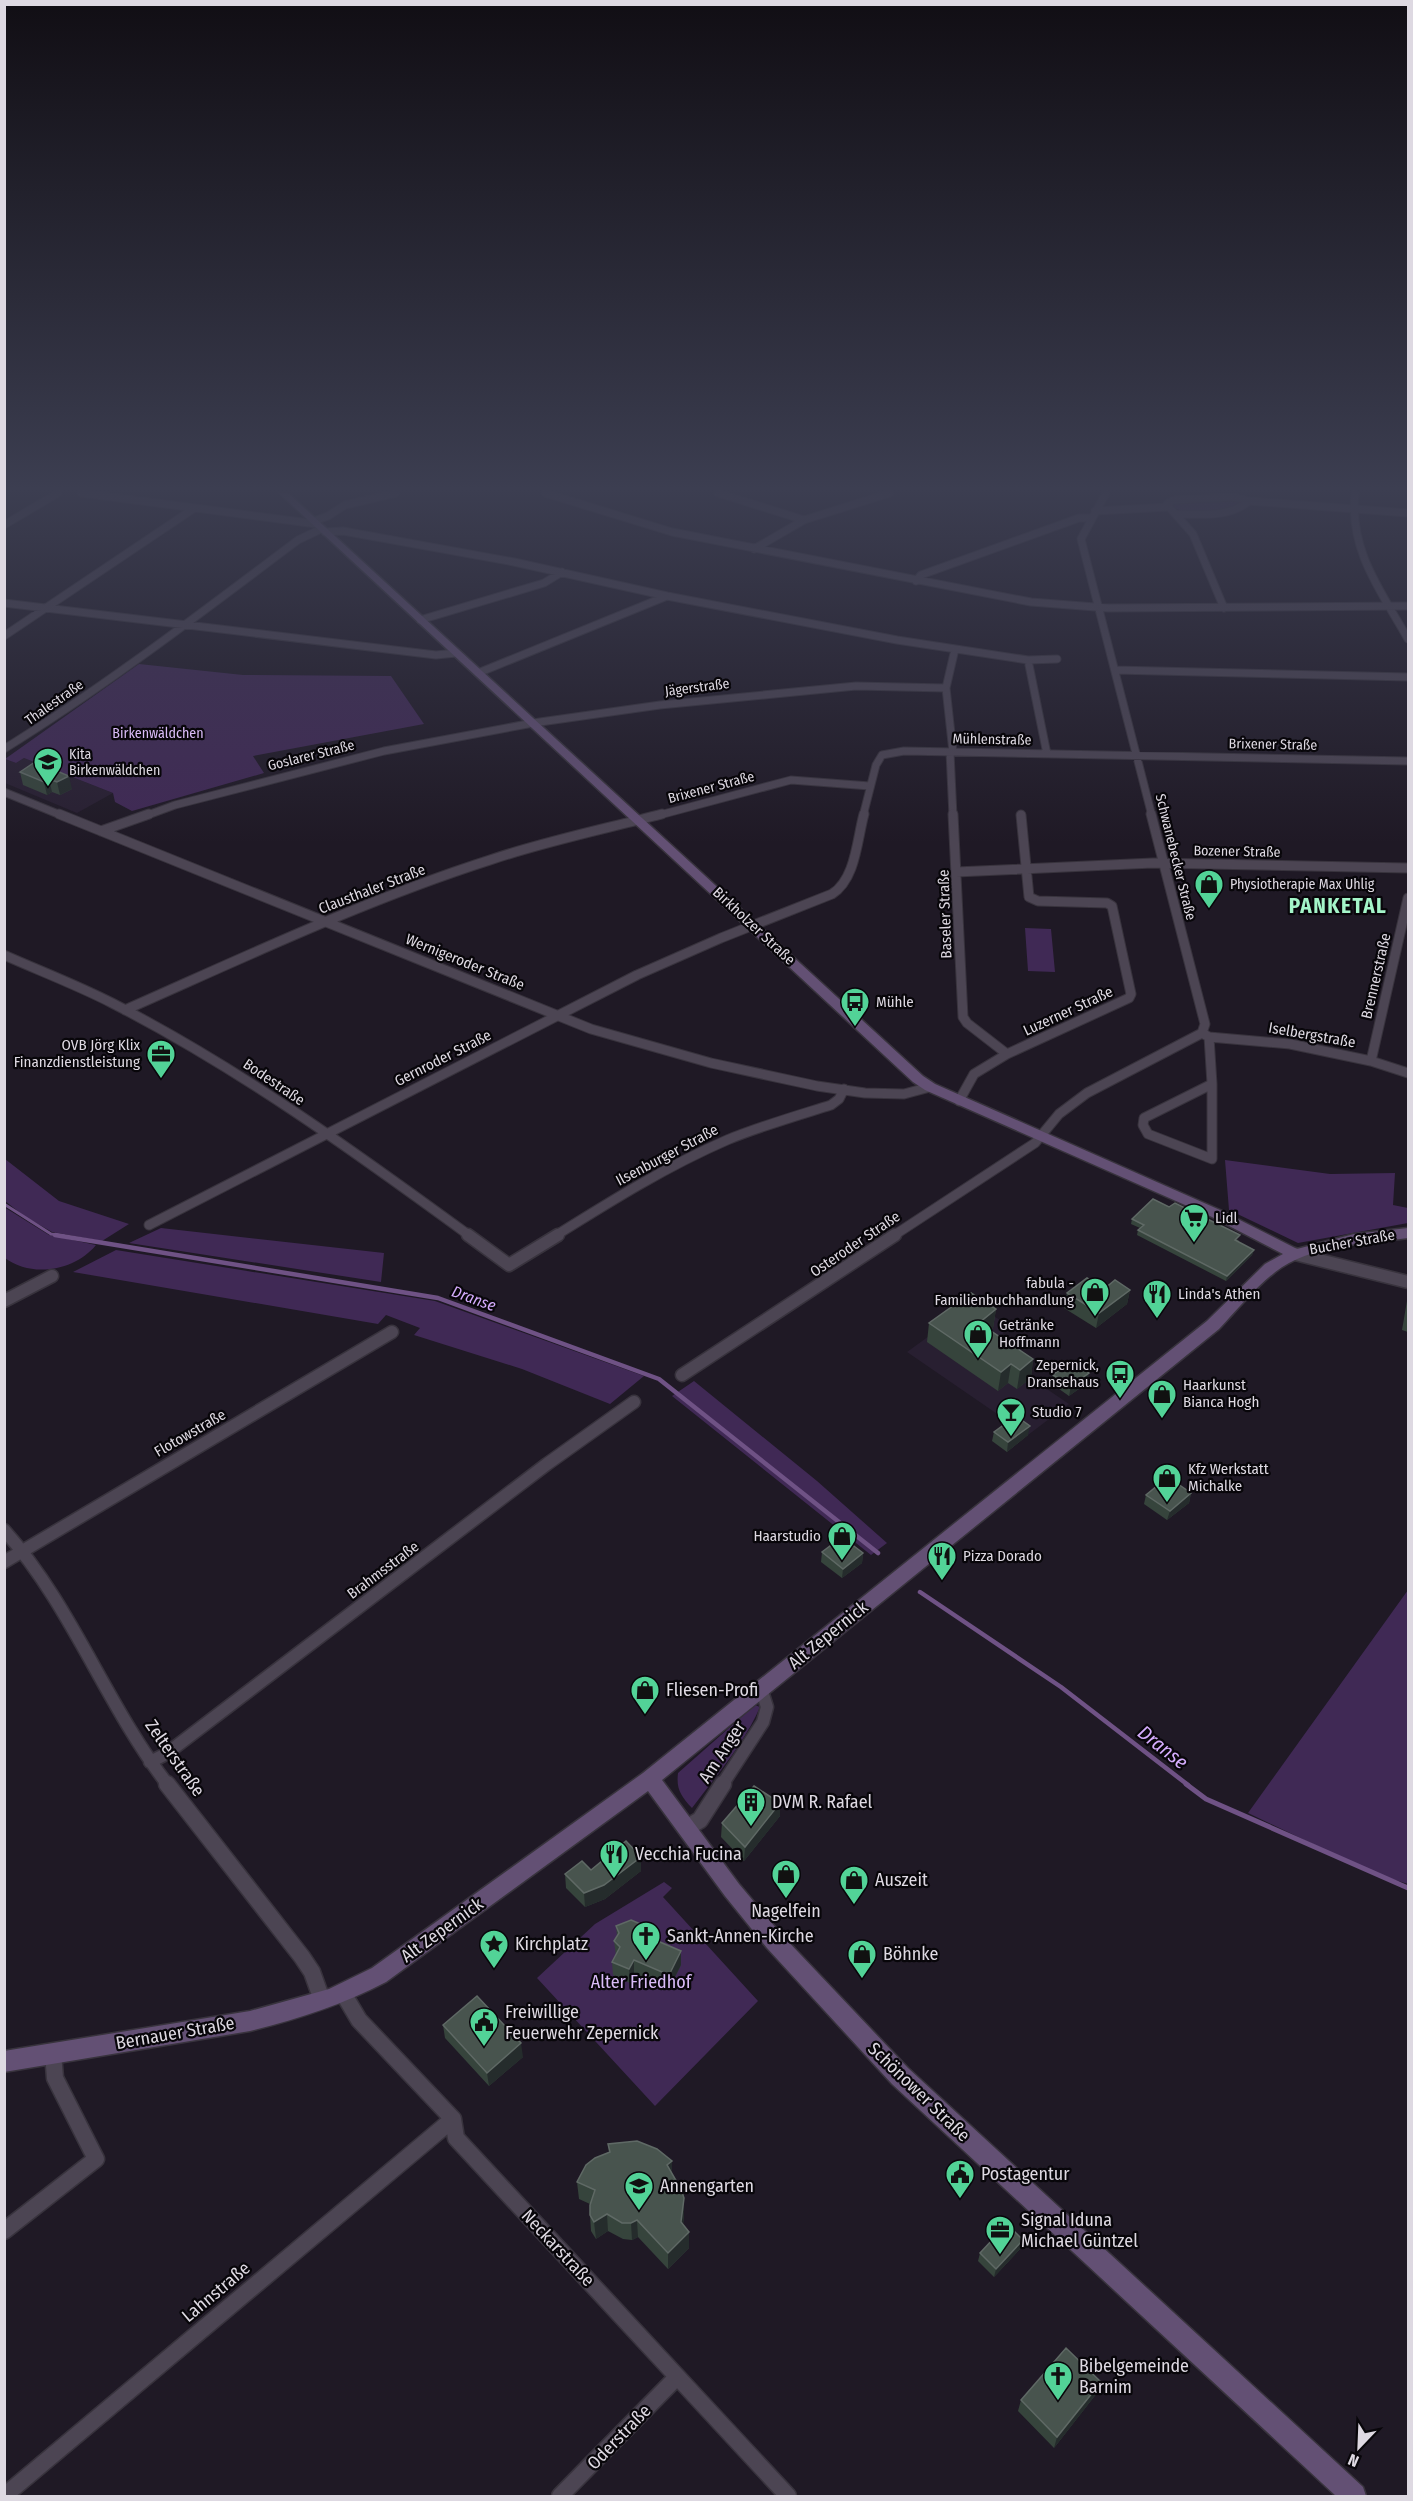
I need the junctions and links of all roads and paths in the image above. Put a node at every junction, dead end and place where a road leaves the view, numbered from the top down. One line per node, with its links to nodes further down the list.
1 (43, 610): 12 (street)
2 (59, 610): 11 (street)
3 (206, 610): 11 (street, Thalestraße)
4 (409, 610): 10 (street, Birkholzer Straße)
5 (454, 610): 10 (street)
6 (638, 610): 19 (street)
7 (739, 610): 14 (street)
8 (1100, 610): 18 (street, Schwanebecker Straße)
9 (1392, 610): 13 (street)
10 (420, 620): 15 (street, Birkholzer Straße)
11 (184, 626): 15 (street); 23 (street, Thalestraße)
12 (4, 636)
13 (1408, 639)
14 (955, 650): 17 (street); 21 (street, Baseler Straße)
15 (456, 653): 19 (street, Birkholzer Straße)
16 (1057, 659): 17 (street)
17 (1028, 660): 25 (street)
18 (1115, 669): 20 (street); 26 (street, Schwanebecker Straße)
19 (478, 673): 22 (street, Birkholzer Straße)
20 (1408, 678)
21 (946, 688): 22 (street, Jägerstraße); 24 (street, Baseler Straße)
22 (533, 723): 31 (street, Birkholzer Straße); 32 (street, Goslarer Straße)
23 (4, 749)
24 (952, 752): 25 (street, Mühlenstraße); 28 (street, Mühlenstraße); 36 (street, Baseler Straße)
25 (1047, 754): 26 (street, Mühlenstraße)
26 (1137, 755): 27 (street, Brixener Straße); 33 (street, Schwanebecker Straße)
27 (1408, 760)
28 (870, 786): 31 (street, Brixener Straße); 39 (street, Mühlenstraße)
29 (4, 792): 32 (street, Wernigeroder Straße)
30 (1022, 815): 35 (street, Luzerner Straße)
31 (639, 821): 38 (street, Clausthaler Straße); 39 (street, Birkholzer Straße)
32 (101, 831): 38 (street, Wernigeroder Straße)
33 (1164, 863): 34 (street, Bozener Straße); 35 (street, Bozener Straße); 43 (street, Schwanebecker Straße)
34 (1408, 868)
35 (1025, 870): 36 (street, Bozener Straße); 44 (street, Luzerner Straße)
36 (956, 872): 44 (street, Baseler Straße)
37 (1408, 898): 45 (street, Brennerstraße)
38 (326, 921): 41 (street, Clausthaler Straße); 42 (street, Wernigeroder Straße)
39 (754, 925): 42 (street, Gernroder Straße); 48 (street, Birkholzer Straße)
40 (4, 955): 41 (street, Bodestraße)
41 (124, 1010): 51 (street, Bodestraße)
42 (558, 1015): 49 (street, Wernigeroder Straße); 51 (street, Gernroder Straße)
43 (1206, 1035): 45 (street, Iselbergstraße); 47 (street, Schwanebecker Straße); 52 (street, Osteroder Straße)
44 (1007, 1054): 50 (street, Luzerner Straße)
45 (1371, 1061): 46 (street, Iselbergstraße)
46 (1408, 1073)
47 (1213, 1084): 47 (street, Schwanebecker Straße)
48 (930, 1087): 49 (street, Wernigeroder Straße); 50 (street, Birkholzer Straße)
49 (843, 1089): 56 (street, Ilsenburger Straße)
50 (959, 1101): 52 (street, Birkholzer Straße)
51 (326, 1135): 53 (street, Gernroder Straße); 56 (street, Bodestraße)
52 (1042, 1137): 55 (street, Birkholzer Straße); 61 (street, Osteroder Straße)
53 (149, 1224)
54 (1408, 1233): 55 (street, Bucher Straße)
55 (1295, 1254): 58 (street); 66 (street, Alt Zepernick)
56 (509, 1265)
57 (52, 1276): 59 (street)
58 (1408, 1282)
59 (4, 1301)
60 (392, 1332): 64 (street, Flotowstraße)
61 (682, 1376)
62 (634, 1402): 67 (street, Brahmsstraße)
63 (4, 1530): 64 (street, Zelterstraße)
64 (23, 1551): 65 (street, Flotowstraße); 67 (street, Zelterstraße)
65 (4, 1562)
66 (761, 1688): 68 (street, Alt Zepernick); 69 (street, Am Anger)
67 (150, 1762): 71 (street, Zelterstraße)
68 (650, 1779): 69 (street, Schönower Straße); 70 (street, Alt Zepernick)
69 (688, 1827): 80 (street, Schönower Straße)
70 (343, 1993): 71 (street, Bernauer Straße); 74 (street, Neckarstraße)
71 (322, 2001): 72 (street, Bernauer Straße)
72 (53, 2053): 73 (street, Bernauer Straße); 75 (street)
73 (4, 2062)
74 (453, 2118): 76 (street, Neckarstraße); 77 (street, Lahnstraße)
75 (4, 2231)
76 (677, 2377): 78 (street, Oderstraße); 79 (street, Neckarstraße)
77 (4, 2496)
78 (560, 2496)
79 (788, 2496)
80 (1354, 2496)

